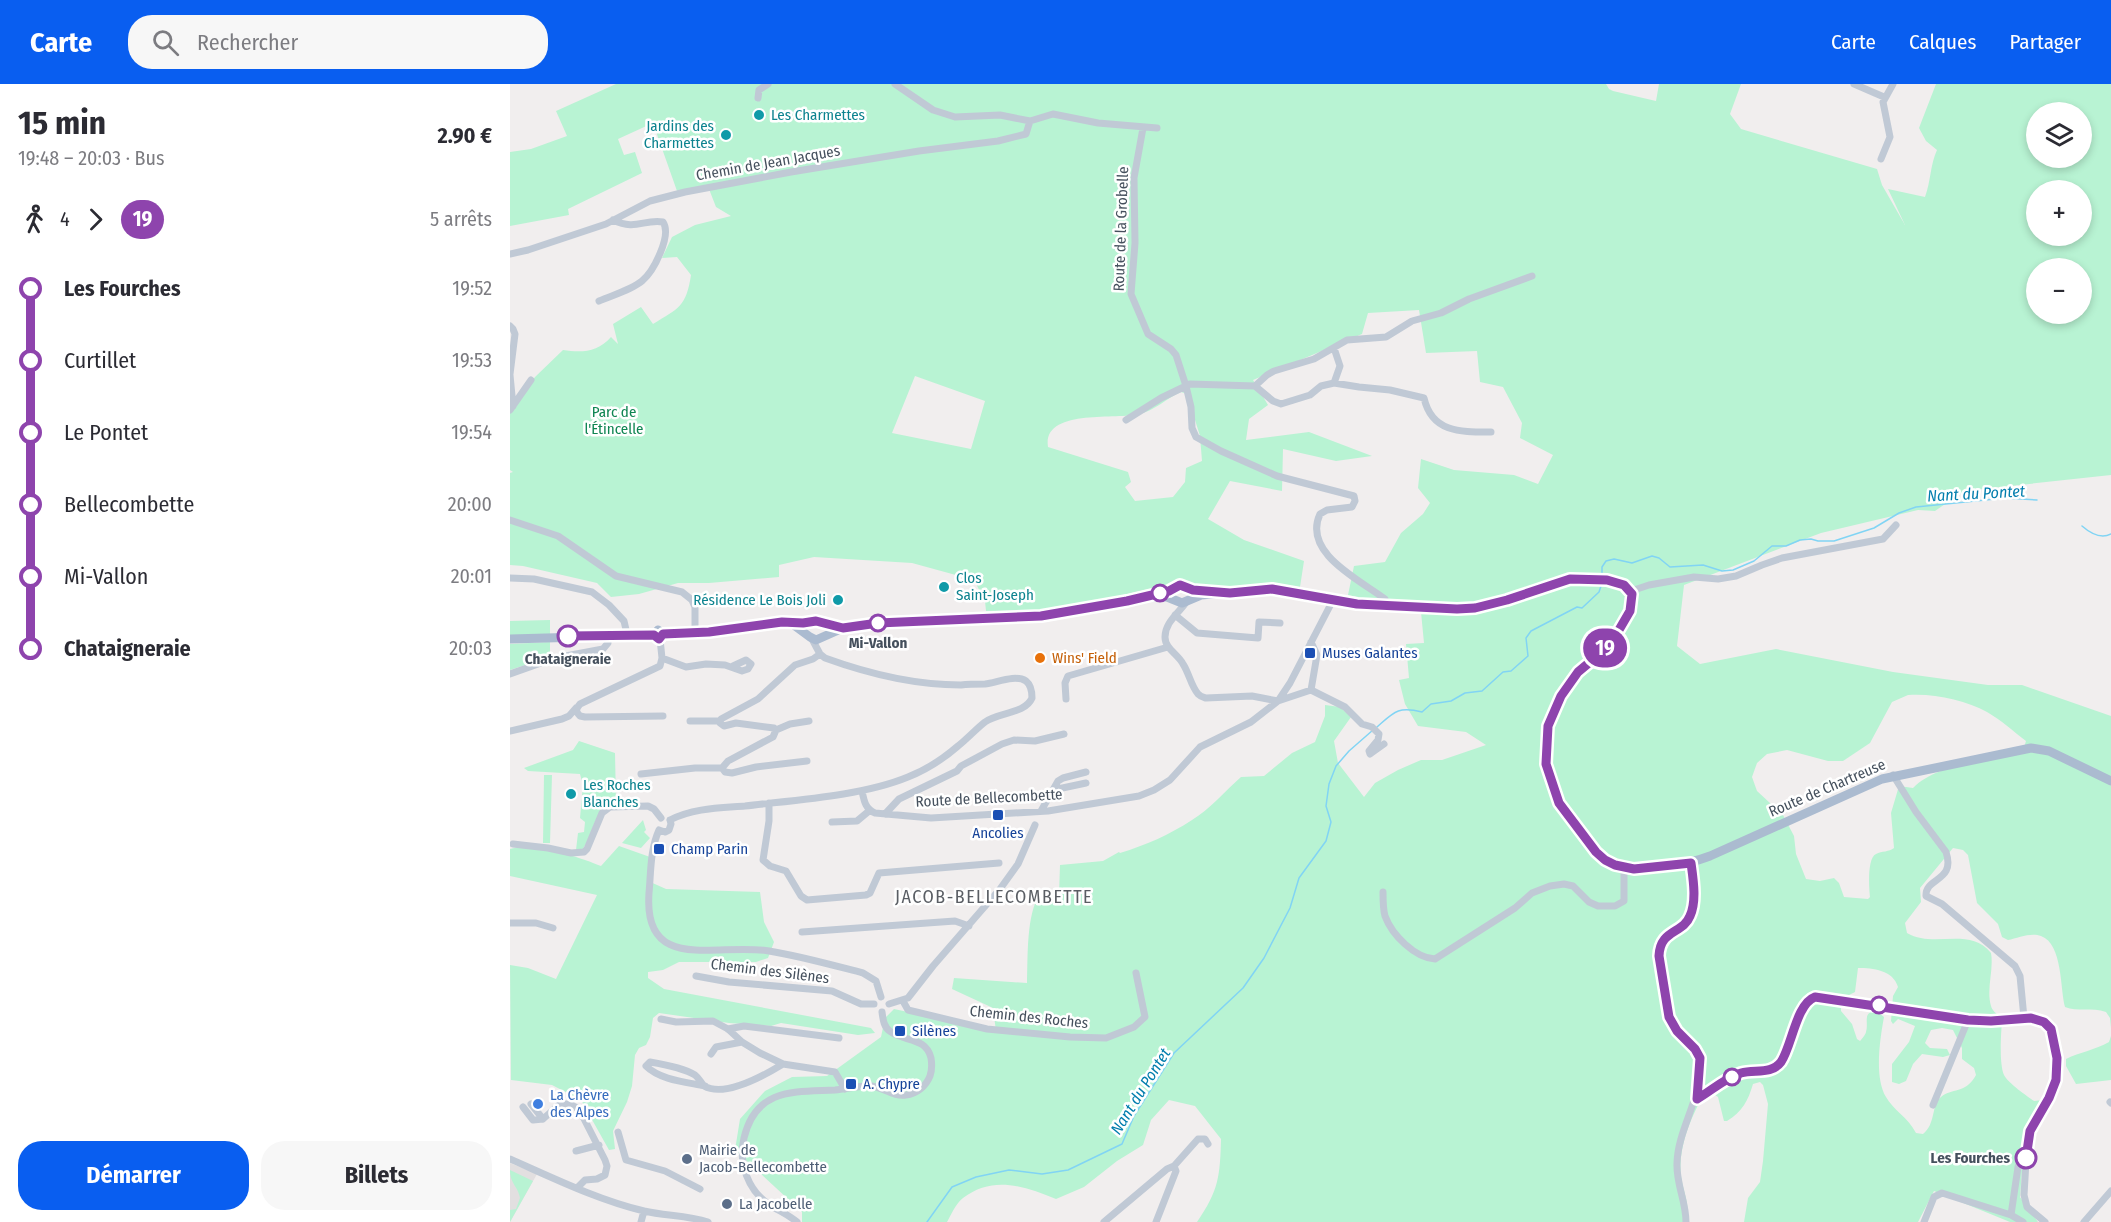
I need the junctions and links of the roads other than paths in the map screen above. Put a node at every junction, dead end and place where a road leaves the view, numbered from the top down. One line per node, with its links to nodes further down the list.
1 (768, 84): 5 (street)
2 (895, 84): 7 (street)
3 (1854, 84): 6 (street)
4 (1893, 84): 6 (street)
5 (758, 98)
6 (1884, 98): 10 (street)
7 (1030, 120): 8 (street); 11 (street, Chemin de Jean Jacques)
8 (1143, 128): 9 (street); 20 (street, Route de la Grobelle)
9 (1157, 128)
10 (1881, 159)
11 (613, 220): 12 (street, Chemin de Jean Jacques); 14 (street)
12 (510, 254)
13 (1532, 276): 16 (street)
14 (599, 301)
15 (510, 326): 17 (street)
16 (1334, 348): 19 (street); 21 (street)
17 (510, 374): 22 (street)
18 (531, 380): 22 (street)
19 (1334, 383): 21 (street); 24 (street)
20 (1186, 386): 21 (street); 23 (street); 36 (street, Route de la Grobelle)
21 (1255, 386)
22 (511, 408)
23 (1126, 420)
24 (1491, 432)
25 (510, 520): 43 (street)
26 (1896, 525): 30 (street)
27 (510, 578): 44 (street)
28 (1174, 588): 29 (main road); 32 (main road); 35 (main road)
29 (1188, 588): 31 (main road); 33 (main road)
30 (1631, 591): 36 (main road); 88 (main road)
31 (1230, 593): 33 (main road); 34 (main road)
32 (1146, 597): 35 (main road); 42 (main road)
33 (1188, 600): 35 (main road); 37 (street)
34 (1333, 600): 36 (main road); 49 (street, Route de Bellecombette)
35 (1175, 601): 37 (street)
36 (1387, 606)
37 (1175, 615): 40 (street); 50 (street)
38 (791, 622): 39 (main road); 43 (main road); 47 (main road)
39 (812, 622): 41 (main road); 47 (main road)
40 (1280, 623)
41 (823, 624): 42 (main road); 47 (main road)
42 (843, 628): 47 (main road)
43 (695, 633): 46 (main road)
44 (627, 634): 45 (main road); 46 (main road)
45 (608, 635): 48 (main road); 54 (street)
46 (659, 636): 52 (street)
47 (817, 637): 51 (street)
48 (510, 639)
49 (1311, 642): 55 (street); 57 (street, Route de Bellecombette)
50 (1168, 647): 56 (street); 57 (street)
51 (820, 654): 61 (street); 75 (street)
52 (662, 658): 53 (street); 58 (street)
53 (733, 666)
54 (510, 674)
55 (1311, 690): 57 (street, Route de Bellecombette); 66 (street)
56 (1066, 699)
57 (1278, 700): 78 (street, Route de Bellecombette)
58 (580, 704): 59 (street); 64 (street)
59 (663, 716)
60 (690, 721): 61 (street)
61 (719, 721): 63 (street)
62 (809, 721): 63 (street)
63 (776, 730): 68 (street)
64 (510, 731)
65 (1064, 734): 79 (street, Route de Bellecombette)
66 (1384, 744)
67 (807, 761): 68 (street)
68 (722, 768): 70 (street)
69 (1086, 772): 74 (street)
70 (641, 774)
71 (1893, 776): 72 (main road, Route de Chartreuse); 87 (main road, Route de Chartreuse); 101 (street)
72 (2111, 781)
73 (1086, 783): 74 (street, Route de Bellecombette)
74 (1053, 790): 78 (street)
75 (862, 791): 76 (street); 77 (street)
76 (769, 803): 81 (street); 86 (street)
77 (869, 811): 79 (street, Route de Bellecombette); 82 (street)
78 (1041, 811): 79 (street, Route de Bellecombette)
79 (885, 814)
80 (661, 818): 81 (street); 84 (street); 85 (street)
81 (670, 820): 84 (street)
82 (832, 822)
83 (1035, 825): 91 (street)
84 (659, 830): 96 (street)
85 (513, 844)
86 (999, 863)
87 (1691, 863): 88 (main road, Route de Chartreuse); 113 (street)
88 (1624, 868): 89 (street)
89 (1383, 892)
90 (510, 923): 92 (street)
91 (969, 926): 93 (street); 97 (street)
92 (553, 928)
93 (802, 932)
94 (1136, 974): 97 (street, Chemin des Roches)
95 (696, 976): 98 (street, Chemin des Silènes)
96 (881, 997): 98 (street); 99 (street)
97 (903, 1001): 99 (street)
98 (874, 1004): 100 (street)
99 (889, 1004): 100 (street)
100 (882, 1012): 111 (street)
101 (2024, 1018): 103 (street); 121 (street)
102 (662, 1019): 104 (street)
103 (1968, 1020): 113 (street); 115 (street)
104 (728, 1029): 105 (street); 106 (street)
105 (839, 1038)
106 (742, 1042): 107 (street); 108 (street)
107 (711, 1054)
108 (783, 1064): 109 (street); 110 (street)
109 (835, 1072): 111 (street); 112 (street)
110 (705, 1086): 110 (street)
111 (846, 1089): 112 (street)
112 (833, 1090): 132 (street)
113 (1697, 1099): 135 (street)
114 (531, 1104): 117 (street)
115 (1934, 1105)
116 (523, 1107): 117 (street)
117 (543, 1119): 119 (street)
118 (618, 1132): 126 (street)
119 (599, 1144): 122 (street); 125 (street)
120 (1208, 1144): 124 (street)
121 (2027, 1144): 129 (street); 138 (street)
122 (576, 1151)
123 (510, 1159): 125 (street)
124 (1173, 1166): 133 (street); 134 (street)
125 (577, 1188): 128 (street)
126 (700, 1189)
127 (2111, 1191): 139 (street)
128 (644, 1211): 130 (street); 131 (street)
129 (2011, 1215): 136 (street); 137 (street)
130 (641, 1222)
131 (708, 1222)
132 (797, 1222)
133 (1104, 1222)
134 (1156, 1222)
135 (1686, 1222)
136 (1924, 1222)
137 (2023, 1222)
138 (2045, 1222)
139 (2084, 1222)

